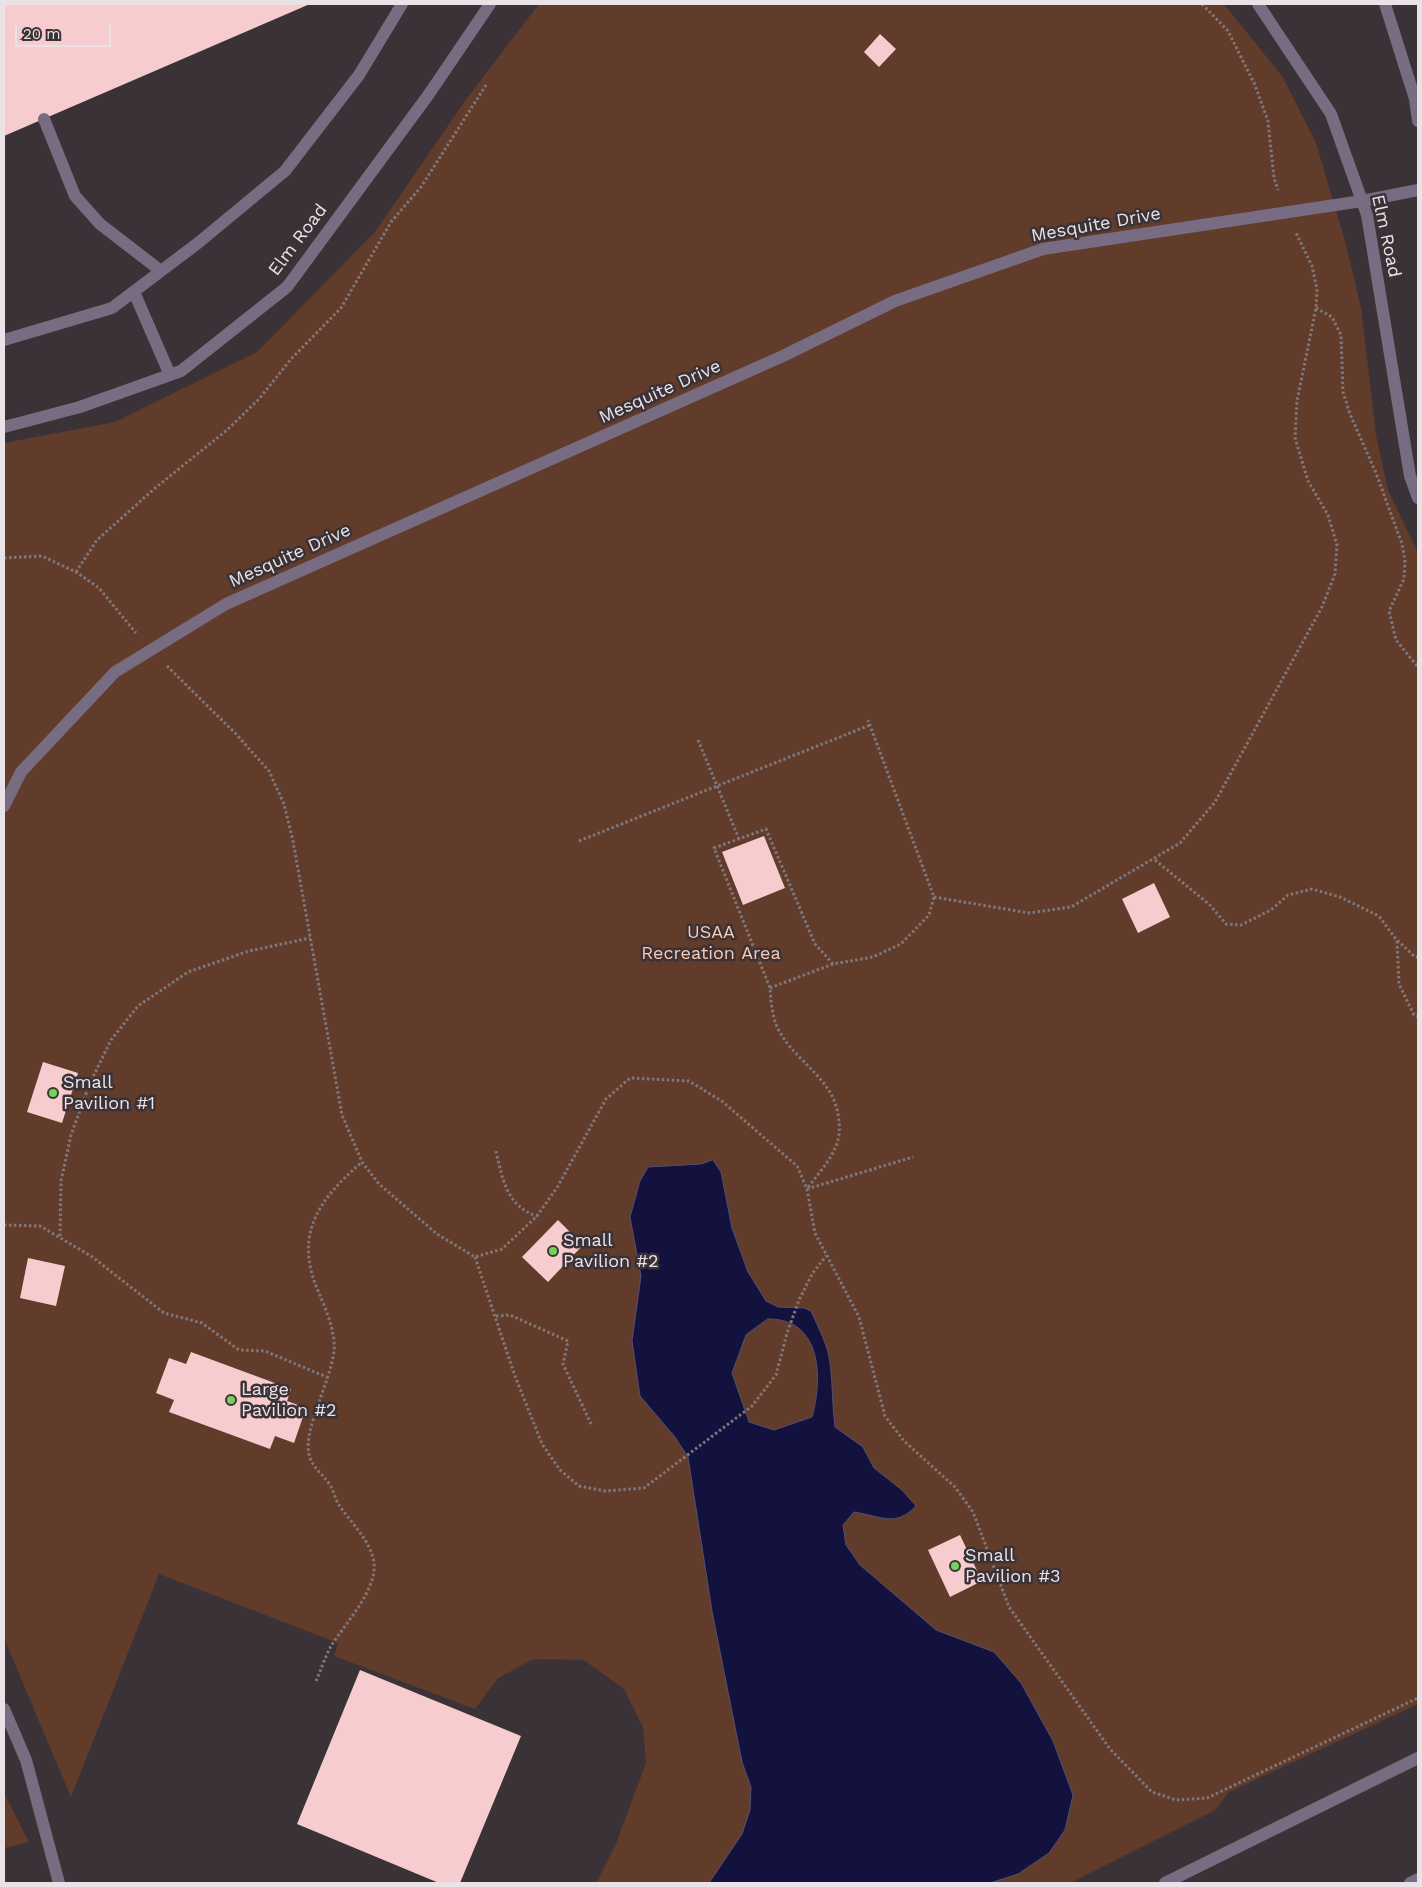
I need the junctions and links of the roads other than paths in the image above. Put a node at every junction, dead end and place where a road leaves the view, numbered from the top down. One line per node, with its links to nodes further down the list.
1 (402, 4): 9 (street)
2 (490, 4): 12 (street, Elm Road)
3 (1258, 4): 8 (street, Elm Road)
4 (1385, 4): 6 (street)
5 (44, 119): 9 (street)
6 (1418, 121)
7 (1418, 190): 8 (street, Mesquite Drive)
8 (1362, 201): 14 (street, Elm Road); 15 (street, Mesquite Drive)
9 (161, 271): 10 (street)
10 (134, 292): 11 (street); 12 (street)
11 (4, 340)
12 (170, 374): 13 (street, Elm Road)
13 (4, 428)
14 (1418, 498)
15 (4, 806)
16 (4, 1710): 19 (street)
17 (1418, 1758): 20 (street)
18 (1418, 1879): 21 (street)
19 (59, 1883)
20 (1165, 1883)
21 (1410, 1883)

